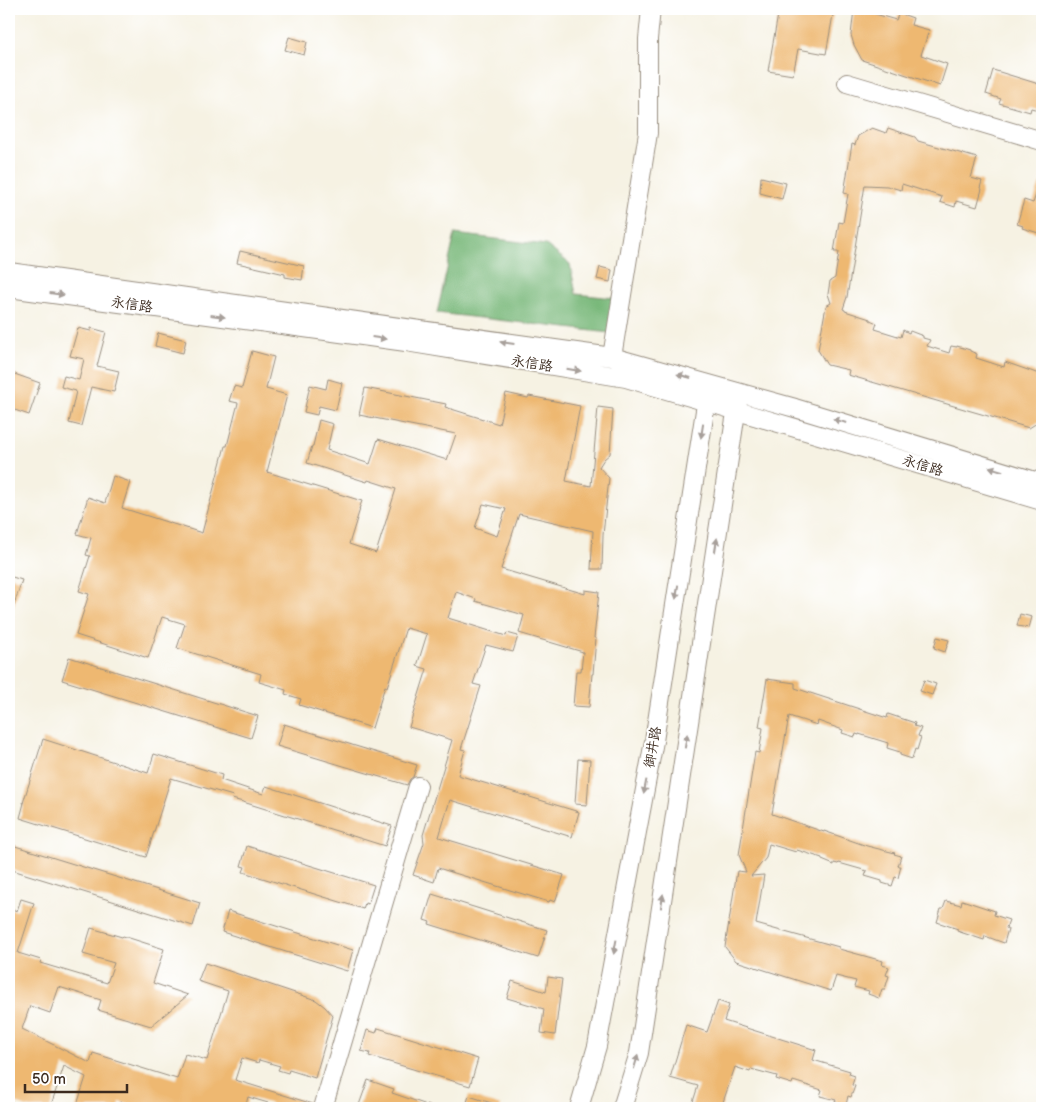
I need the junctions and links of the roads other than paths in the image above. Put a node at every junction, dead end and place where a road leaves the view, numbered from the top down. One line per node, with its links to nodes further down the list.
1 (652, 9): 6 (street)
2 (847, 83): 3 (street)
3 (1042, 141)
4 (9, 272): 6 (street, 永信路, one-way to 4)
5 (9, 288): 9 (street, 永信路, one-way to 9)
6 (612, 357): 7 (street, 永信路, one-way to 6)
7 (709, 383): 8 (street, 永信路); 9 (street, 御井路)
8 (739, 392): 10 (street); 11 (street, 永信路, one-way to 8)
9 (706, 402): 10 (street, 永信路); 15 (street, 御井路, one-way to 15)
10 (736, 410): 12 (street, 永信路); 16 (street, one-way to 10)
11 (1042, 483)
12 (1042, 501)
13 (418, 786): 14 (street)
14 (323, 1108)
15 (580, 1108)
16 (622, 1108)

